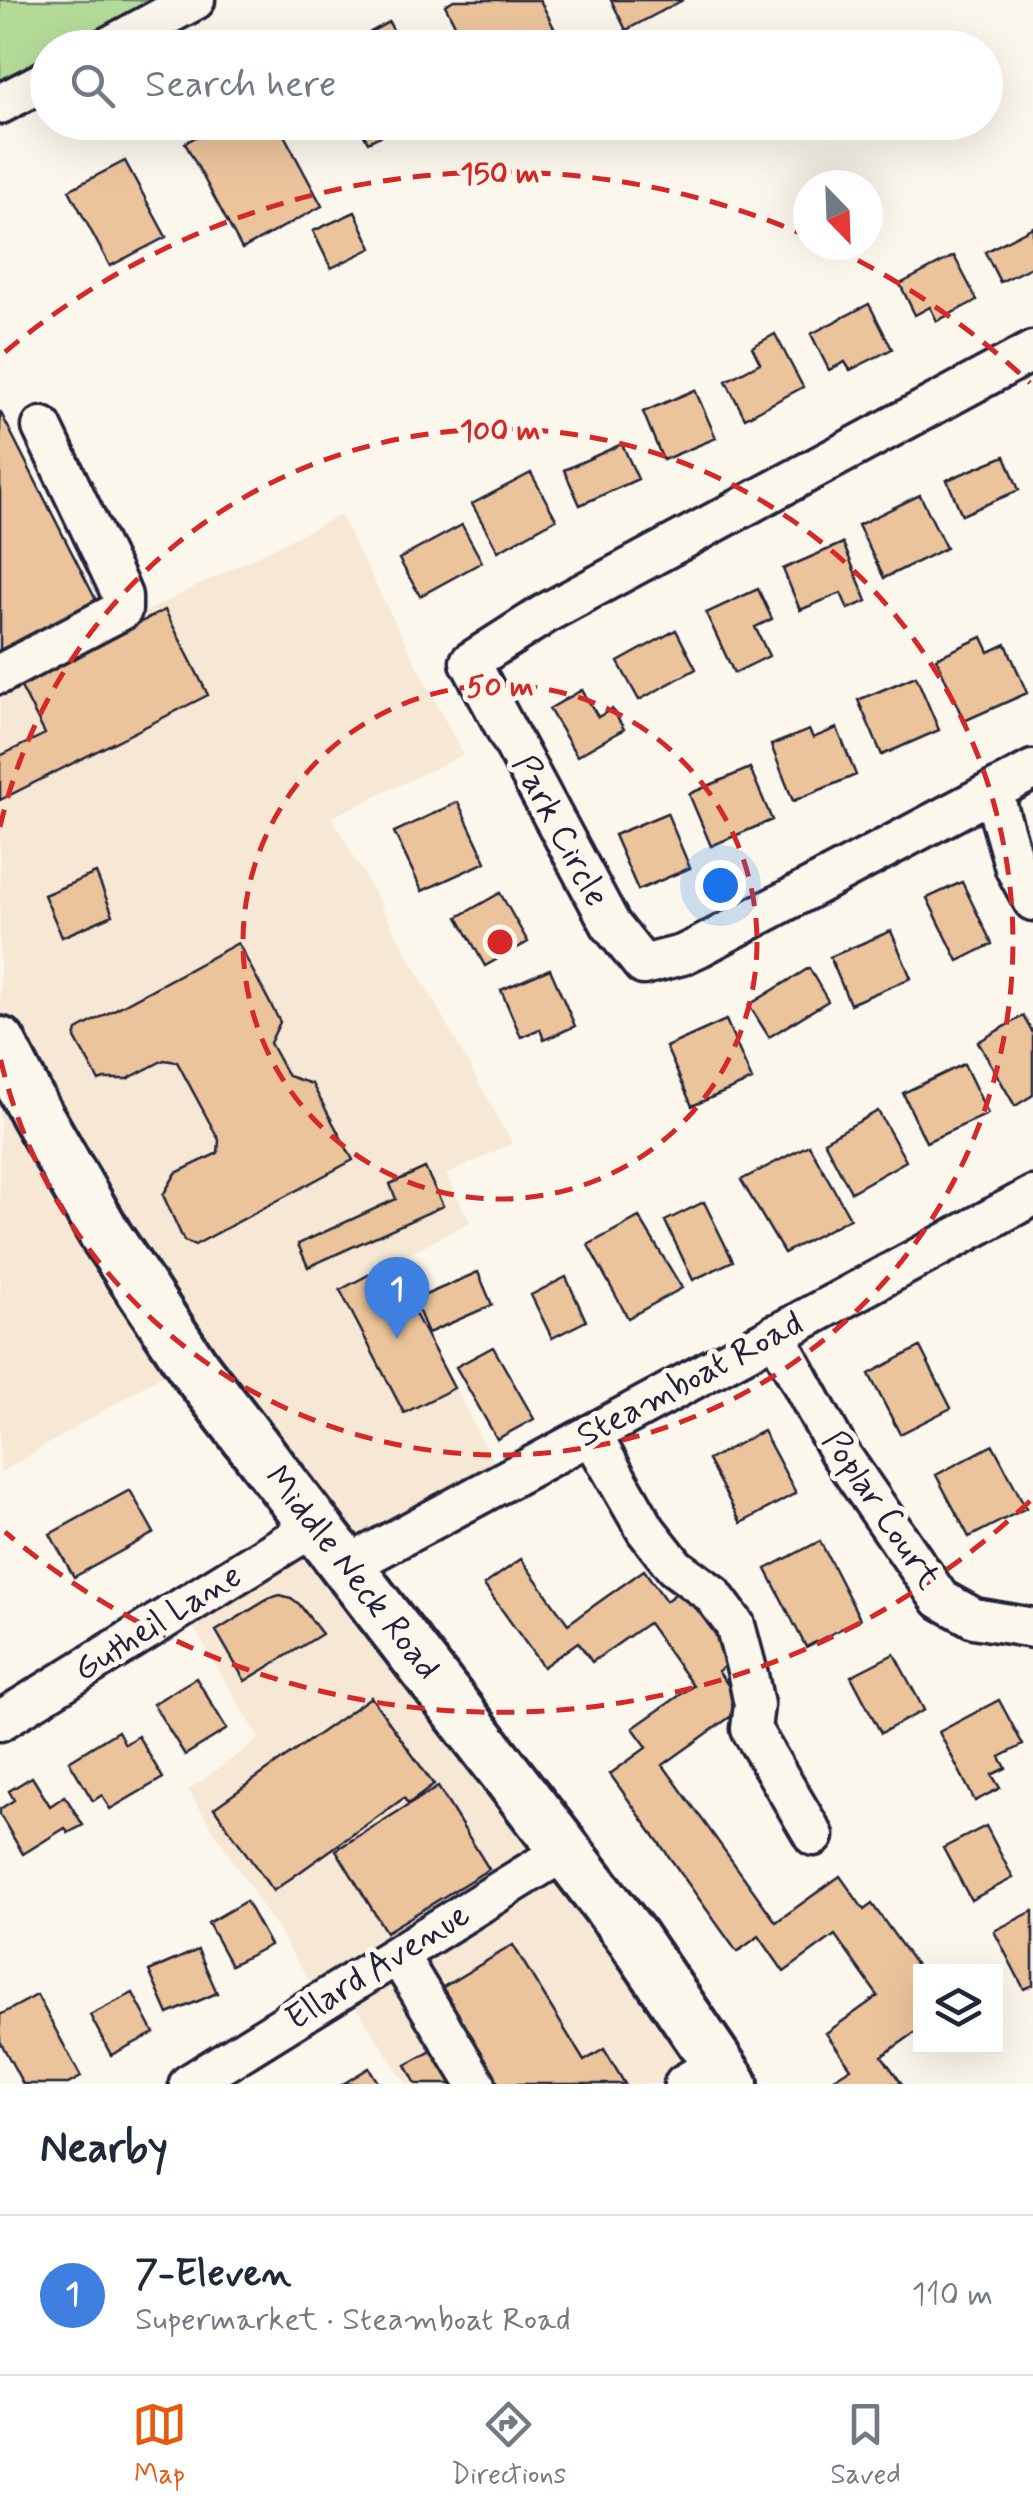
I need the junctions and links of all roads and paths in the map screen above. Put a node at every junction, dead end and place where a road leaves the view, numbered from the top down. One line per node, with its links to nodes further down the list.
1 (195, 0): 2 (street)
2 (139, 30)
3 (30, 88): 4 (street)
4 (0, 104)
5 (1033, 352): 9 (street, Park Circle)
6 (42, 427): 7 (street)
7 (0, 674)
8 (1033, 770): 9 (street, Park Circle)
9 (993, 792): 10 (street); 11 (street)
10 (1033, 832)
11 (1033, 900)
12 (0, 1043): 16 (main road, Middle Neck Road)
13 (1033, 1196): 14 (street, Steamboat Road)
14 (775, 1334): 15 (street, Steamboat Road); 18 (street, Poplar Court)
15 (591, 1434): 17 (street, Steamboat Road); 20 (street)
16 (316, 1525): 17 (main road, Middle Neck Road); 19 (street, Gutheil Lane)
17 (348, 1566): 21 (main road, Middle Neck Road)
18 (1033, 1628)
19 (0, 1720)
20 (814, 1836)
21 (566, 1850): 22 (street, Ellard Avenue); 23 (main road, Middle Neck Road)
22 (398, 1955): 24 (street, Ellard Avenue); 25 (street)
23 (711, 2077)
24 (189, 2084)
25 (476, 2084)

